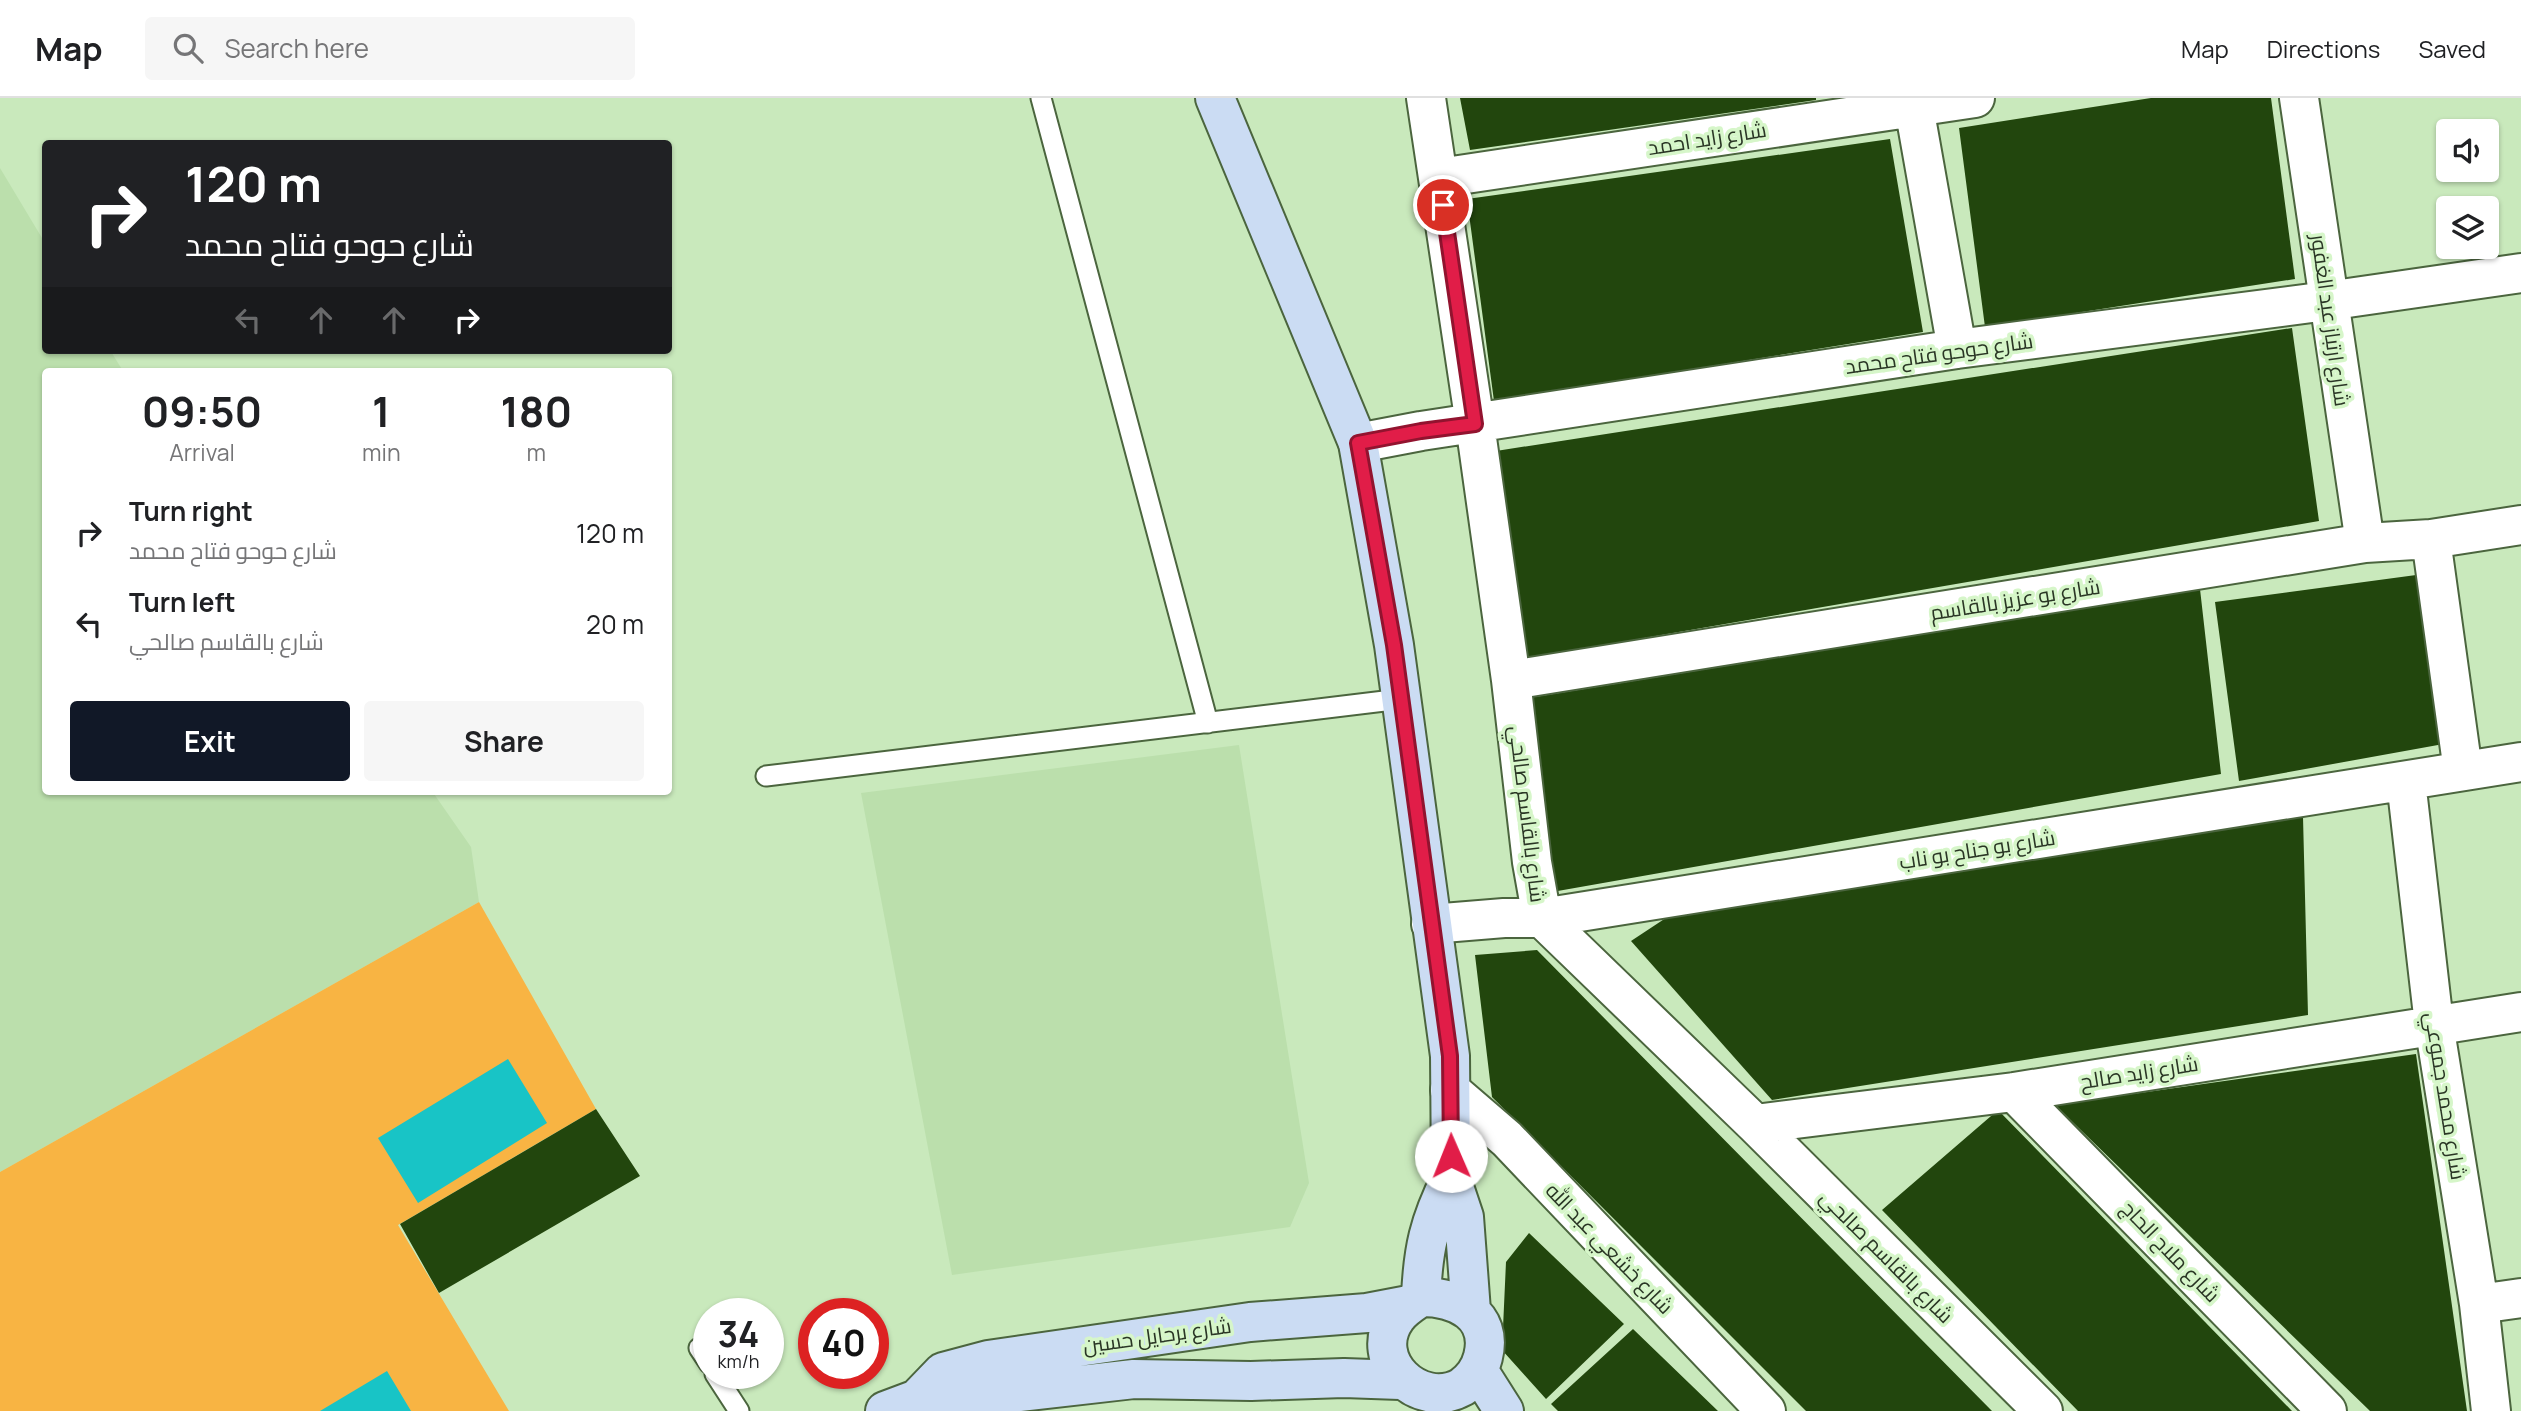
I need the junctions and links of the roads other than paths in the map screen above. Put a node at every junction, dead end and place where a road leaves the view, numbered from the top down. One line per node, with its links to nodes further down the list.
1 (1041, 98): 18 (lane)
2 (1215, 98): 12 (street)
3 (1426, 98): 7 (street, شارع بالقاسم صالحي)
4 (1975, 98): 6 (street, شارع زايد احمد)
5 (2299, 98): 9 (street, شارع ارتباز عبد الغفور)
6 (1914, 107): 7 (street, شارع زايد احمد); 10 (street)
7 (1439, 178): 11 (street, شارع بالقاسم صالحي)
8 (2521, 273): 9 (street, شارع حوحو فتاح محمد)
9 (2327, 301): 10 (street, شارع حوحو فتاح محمد); 15 (street, شارع ارتباز عبد الغفور)
10 (1957, 349): 11 (street, شارع حوحو فتاح محمد)
11 (1475, 424): 12 (street, شارع حوحو فتاح محمد); 16 (street, شارع بالقاسم صالحي)
12 (1358, 443): 17 (street)
13 (2521, 525): 14 (street, شارع بو عزيز بالقاسم)
14 (2431, 539): 15 (street, شارع بو عزيز بالقاسم); 20 (street)
15 (2364, 543): 16 (street, شارع بو عزيز بالقاسم)
16 (1511, 680): 23 (street, شارع بالقاسم صالحي)
17 (1401, 699): 18 (lane); 24 (street)
18 (1208, 723): 21 (lane)
19 (2521, 762): 20 (street, شارع بو جناح بو ناب)
20 (2463, 771): 22 (street, شارع بو جناح بو ناب)
21 (766, 776)
22 (2406, 781): 23 (street, شارع بو جناح بو ناب); 26 (street, شارع محمد جموعي)
23 (1542, 918): 24 (street, شارع بو جناح بو ناب); 29 (street, شارع بالقاسم صالحي)
24 (1432, 924): 27 (street)
25 (2521, 1012): 26 (street, شارع زايد صالح)
26 (2434, 1024): 28 (street, شارع زايد صالح); 33 (street, شارع محمد جموعي)
27 (1450, 1090): 30 (street); 41 (street, شارع خشعي عبد الله)
28 (2014, 1092): 29 (street, شارع زايد صالح); 43 (street, شارع ملاح الحاج)
29 (1755, 1124): 42 (street, شارع بالقاسم صالحي)
30 (1451, 1178): 32 (street); 34 (street)
31 (2521, 1298): 33 (street)
32 (1415, 1301): 34 (street); 37 (street); 38 (street, شارع برحايل حسين)
33 (2479, 1304): 44 (street, شارع محمد جموعي)
34 (1471, 1311): 35 (street)
35 (1474, 1388): 37 (street); 40 (street)
36 (725, 1389): 39 (lane)
37 (1412, 1393): 38 (street, شارع برحايل حسين)
38 (901, 1405)
39 (739, 1411)
40 (1504, 1411)
41 (1766, 1411)
42 (2043, 1411)
43 (2327, 1411)
44 (2491, 1411)

